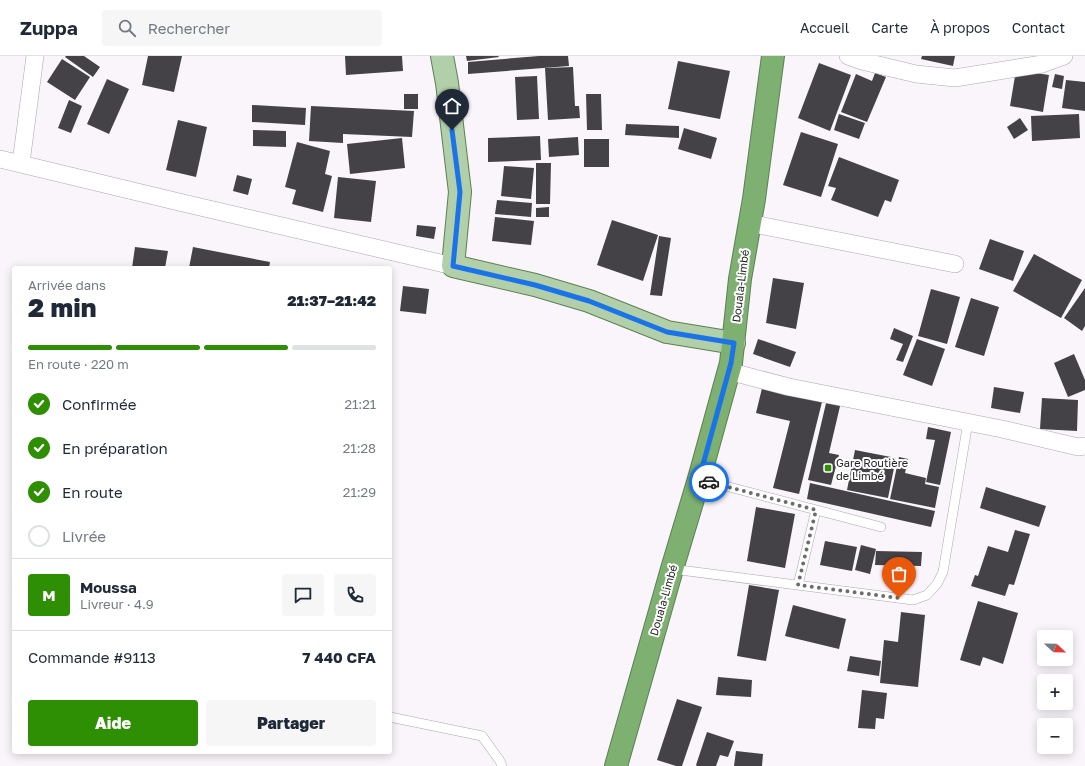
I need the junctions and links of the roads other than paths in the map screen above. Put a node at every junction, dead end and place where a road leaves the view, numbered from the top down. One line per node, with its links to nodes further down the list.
1 (35, 56): 7 (street)
2 (442, 56): 10 (main road)
3 (773, 56): 8 (highway, Douala-Limbé)
4 (848, 56): 5 (street)
5 (1064, 56)
6 (0, 159): 7 (street)
7 (21, 163): 10 (street)
8 (749, 223): 9 (street); 11 (highway, Douala-Limbé)
9 (955, 264)
10 (453, 266): 11 (main road)
11 (734, 343): 12 (highway, Douala-Limbé)
12 (728, 371): 13 (street); 15 (highway, Douala-Limbé)
13 (968, 422): 14 (street); 19 (lane)
14 (1085, 446)
15 (699, 479): 16 (lane); 18 (highway, Douala-Limbé)
16 (816, 510): 17 (lane); 19 (lane)
17 (881, 527)
18 (672, 569): 19 (lane); 22 (highway, Douala-Limbé)
19 (798, 585)
20 (392, 717): 21 (lane)
21 (502, 766)
22 (616, 766)

